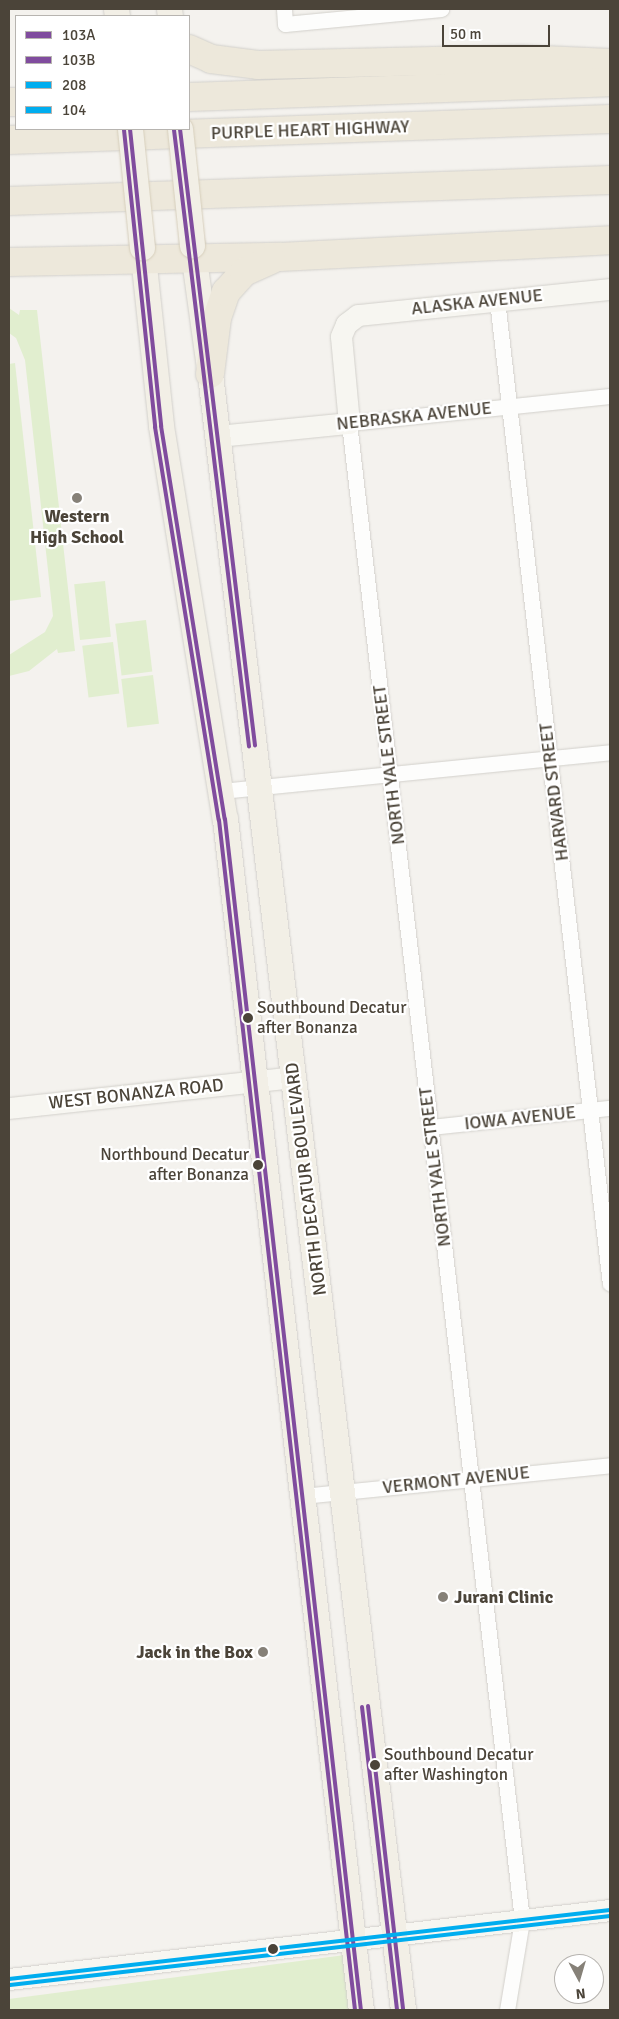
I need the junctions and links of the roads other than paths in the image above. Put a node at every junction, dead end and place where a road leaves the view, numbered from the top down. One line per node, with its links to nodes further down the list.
1 (284, 9): 2 (street)
2 (441, 9)
3 (190, 50): 4 (highway)
4 (610, 63)
5 (610, 82): 6 (highway)
6 (190, 97)
7 (610, 119): 10 (highway, PURPLE HEART HIGHWAY)
8 (130, 130): 17 (main road, bridge)
9 (180, 130): 16 (main road, NORTH DECATUR BOULEVARD, bridge)
10 (9, 140)
11 (610, 180): 12 (highway)
12 (274, 192): 13 (highway); 14 (highway)
13 (9, 201)
14 (9, 217)
15 (610, 240): 18 (highway)
16 (192, 252): 17 (highway); 18 (highway); 23 (main road, NORTH DECATUR BOULEVARD)
17 (143, 253): 19 (highway); 32 (main road)
18 (280, 257): 23 (highway)
19 (9, 262)
20 (610, 289): 21 (street, ALASKA AVENUE)
21 (497, 300): 22 (street, ALASKA AVENUE); 25 (street, HARVARD STREET)
22 (346, 324): 26 (street, NORTH YALE STREET)
23 (210, 374): 27 (main road, NORTH DECATUR BOULEVARD)
24 (610, 396): 25 (street, NEBRASKA AVENUE)
25 (509, 406): 26 (street, NEBRASKA AVENUE); 29 (street, HARVARD STREET)
26 (349, 423): 27 (street, NEBRASKA AVENUE); 30 (street, NORTH YALE STREET)
27 (218, 436): 31 (main road, NORTH DECATUR BOULEVARD)
28 (610, 752): 29 (street)
29 (550, 758): 30 (street); 37 (street, HARVARD STREET)
30 (390, 774): 31 (street); 38 (street, NORTH YALE STREET)
31 (260, 788): 32 (street); 33 (main road, NORTH DECATUR BOULEVARD)
32 (221, 791): 34 (main road)
33 (294, 1077): 34 (street, WEST BONANZA ROAD); 42 (main road, NORTH DECATUR BOULEVARD)
34 (255, 1082): 35 (street, WEST BONANZA ROAD); 43 (main road)
35 (9, 1108)
36 (610, 1108): 37 (street, IOWA AVENUE)
37 (590, 1110): 38 (street, IOWA AVENUE); 39 (street, HARVARD STREET)
38 (431, 1127): 41 (street, NORTH YALE STREET)
39 (610, 1284)
40 (610, 1465): 41 (street, VERMONT AVENUE)
41 (471, 1479): 42 (street, VERMONT AVENUE); 45 (street, NORTH YALE STREET)
42 (342, 1492): 43 (street, VERMONT AVENUE); 46 (main road, NORTH DECATUR BOULEVARD)
43 (302, 1496): 47 (main road)
44 (610, 1910): 45 (street)
45 (522, 1920): 46 (street); 51 (street, NORTH YALE STREET)
46 (395, 1933): 47 (street); 50 (main road, NORTH DECATUR BOULEVARD)
47 (352, 1938): 48 (street); 49 (main road)
48 (9, 1980)
49 (361, 2010)
50 (403, 2010)
51 (508, 2010)

